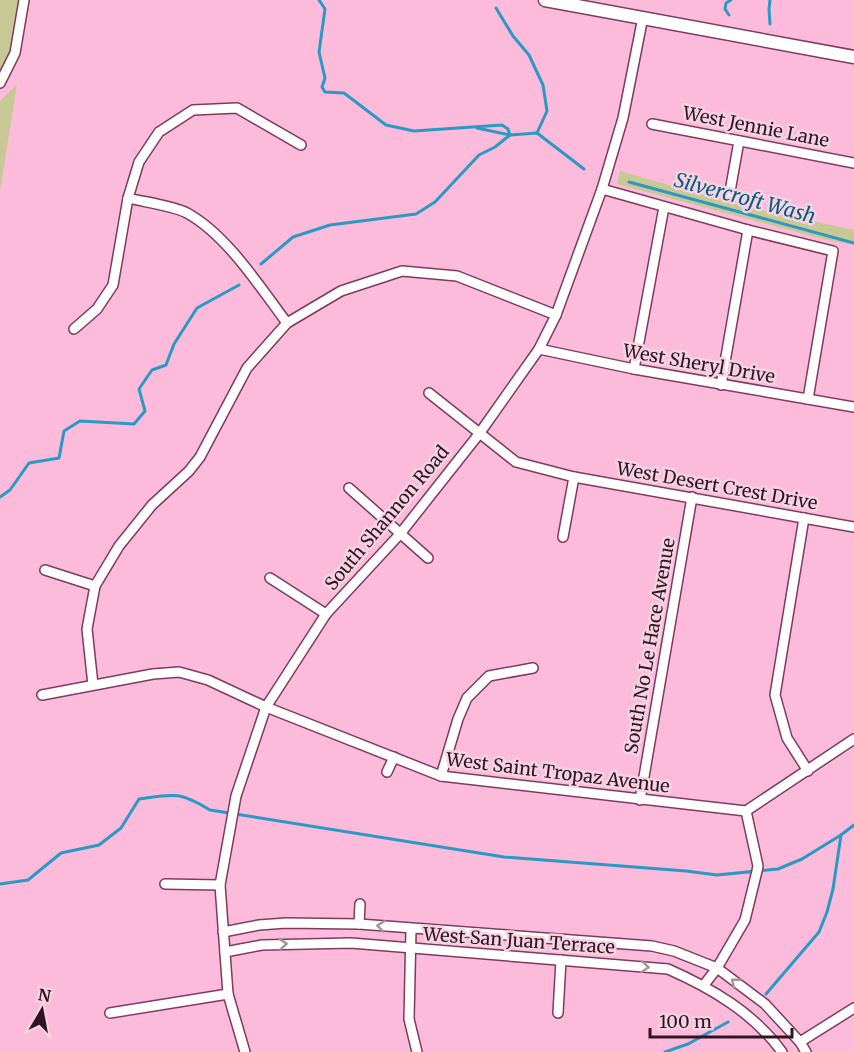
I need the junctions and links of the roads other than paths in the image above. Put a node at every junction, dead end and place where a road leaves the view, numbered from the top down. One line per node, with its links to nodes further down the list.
1 (24, 0): 5 (street)
2 (546, 0): 3 (street)
3 (643, 17): 4 (street); 10 (street, South Shannon Road)
4 (854, 57)
5 (0, 83)
6 (652, 124): 7 (street, West Jennie Lane)
7 (739, 141): 9 (street, West Jennie Lane); 11 (street)
8 (301, 145): 12 (street)
9 (854, 163)
10 (602, 189): 13 (street); 15 (street, South Shannon Road)
11 (729, 197)
12 (128, 198): 16 (street); 17 (street)
13 (664, 207): 14 (street); 19 (street)
14 (748, 230): 20 (street); 22 (street)
15 (556, 315): 16 (street); 18 (street, South Shannon Road)
16 (287, 323): 35 (street)
17 (74, 329)
18 (539, 349): 19 (street, West Sheryl Drive); 24 (street, South Shannon Road)
19 (634, 369): 20 (street, West Sheryl Drive)
20 (721, 386): 22 (street, West Sheryl Drive)
21 (429, 393): 24 (street, West Desert Crest Drive)
22 (808, 399): 23 (street, West Sheryl Drive)
23 (854, 407)
24 (479, 434): 25 (street, West Desert Crest Drive); 30 (street, South Shannon Road)
25 (574, 477): 27 (street, West Desert Crest Drive); 31 (street)
26 (349, 488): 30 (street)
27 (692, 497): 28 (street, West Desert Crest Drive); 46 (street, South No Le Hace Avenue)
28 (804, 518): 29 (street, West Desert Crest Drive); 43 (street)
29 (854, 527)
30 (400, 534): 32 (street); 36 (street, South Shannon Road)
31 (563, 537)
32 (428, 558)
33 (45, 570): 35 (street)
34 (270, 578): 36 (street)
35 (95, 586): 38 (street)
36 (326, 614): 40 (street, South Shannon Road)
37 (533, 668): 45 (street)
38 (93, 685): 39 (street, West Saint Tropaz Avenue); 40 (street, West Saint Tropaz Avenue)
39 (42, 695)
40 (267, 707): 42 (street, West Saint Tropaz Avenue); 49 (street, South Shannon Road)
41 (854, 739): 43 (street)
42 (394, 757): 44 (street); 45 (street, West Saint Tropaz Avenue)
43 (808, 771): 47 (street)
44 (387, 772)
45 (441, 776): 46 (street, West Saint Tropaz Avenue)
46 (640, 800): 47 (street, West Saint Tropaz Avenue)
47 (746, 811): 57 (street)
48 (165, 884): 49 (street)
49 (220, 885): 53 (street, South Shannon Road)
50 (360, 904): 51 (street)
51 (359, 924): 52 (street, West San Juan Terrace, one-way to 51); 53 (street, West San Juan Terrace)
52 (411, 929): 54 (street); 57 (street, West San Juan Terrace)
53 (223, 932): 55 (street, South Shannon Road)
54 (410, 949): 55 (street, West San Juan Terrace, one-way to 54); 56 (street, West San Juan Terrace); 65 (street)
55 (225, 952): 59 (street, South Shannon Road)
56 (561, 960): 58 (street, West San Juan Terrace, one-way to 58); 62 (street)
57 (717, 968): 58 (street); 63 (street, West San Juan Terrace, one-way to 57)
58 (704, 986): 66 (street, West San Juan Terrace)
59 (228, 994): 61 (street); 64 (street, South Shannon Road)
60 (854, 1008): 63 (street)
61 (111, 1013)
62 (558, 1013)
63 (800, 1042): 67 (street, West San Juan Terrace)
64 (245, 1052)
65 (417, 1052)
66 (782, 1052)
67 (806, 1052)

